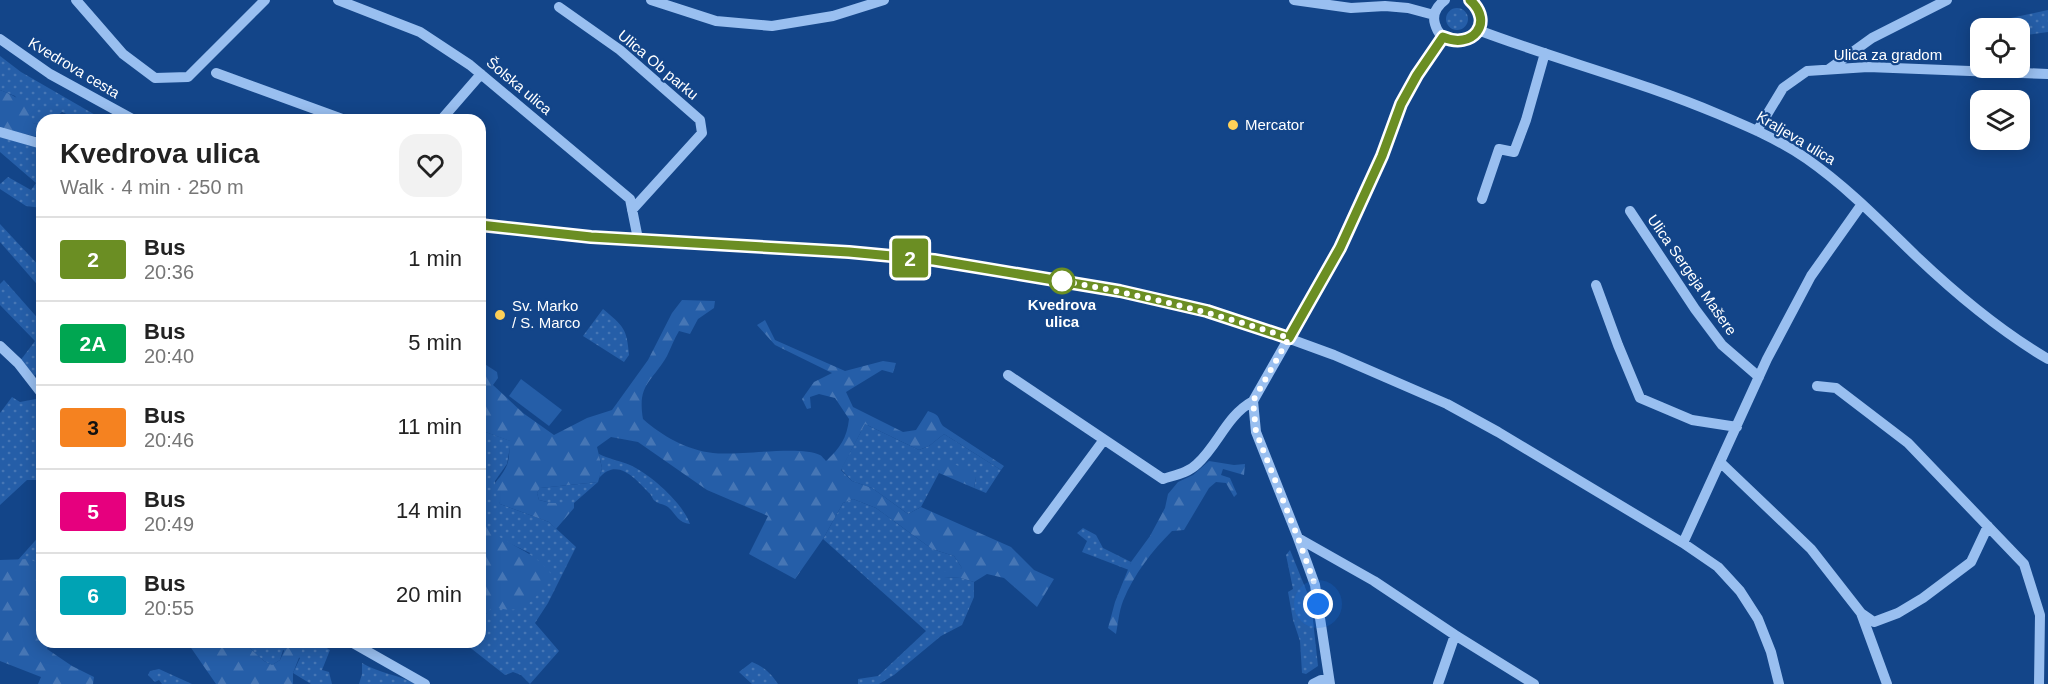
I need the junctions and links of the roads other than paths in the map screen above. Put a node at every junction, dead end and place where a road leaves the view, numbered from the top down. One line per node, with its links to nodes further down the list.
1 (76, 0): 2 (street)
2 (265, 0)
3 (338, 0): 18 (street, Šolska ulica)
4 (651, 0): 5 (street)
5 (884, 0)
6 (1294, 0): 11 (street)
7 (1445, 0): 11 (street)
8 (1470, 0): 12 (street)
9 (1947, 0): 16 (street)
10 (559, 7): 28 (street, Ulica Ob parku)
11 (1434, 15): 13 (street)
12 (1478, 30): 13 (street); 15 (street, Kraljeva ulica)
13 (1443, 37): 33 (street)
14 (0, 39): 20 (street, Kvedrova cesta)
15 (1545, 53): 23 (street, Kraljeva ulica); 26 (street)
16 (1829, 70): 19 (street, Ulica za gradom); 23 (street, Ulica za gradom)
17 (216, 73): 21 (street)
18 (481, 74): 22 (street); 28 (street, Šolska ulica)
19 (2048, 74)
20 (123, 114)
21 (329, 114)
22 (446, 114)
23 (1757, 131): 27 (street, Kraljeva ulica)
24 (0, 132): 25 (street)
25 (36, 142)
26 (1482, 199)
27 (1862, 204): 35 (street, Kraljeva ulica); 37 (street)
28 (632, 210): 31 (street, Šolska ulica)
29 (1630, 211): 37 (street, Ulica Sergeja Mašere)
30 (486, 226): 31 (street)
31 (638, 239): 33 (street)
32 (1596, 285): 41 (street)
33 (1289, 338): 40 (street); 47 (street)
34 (0, 346): 38 (street)
35 (2048, 359)
36 (1008, 375): 42 (street)
37 (1759, 377): 41 (street)
38 (36, 386)
39 (1817, 386): 44 (street)
40 (1253, 401): 42 (street); 46 (street)
41 (1737, 427): 43 (street)
42 (1103, 441): 45 (street)
43 (1720, 462): 47 (street); 48 (street)
44 (1988, 526): 48 (street); 58 (street)
45 (1038, 529)
46 (1298, 538): 49 (street); 51 (street)
47 (1683, 543): 56 (street)
48 (1861, 613): 57 (street)
49 (1455, 636): 54 (street); 55 (street)
50 (362, 648): 52 (street)
51 (1329, 682): 53 (street)
52 (425, 684)
53 (1313, 684)
54 (1438, 684)
55 (1534, 684)
56 (1779, 684)
57 (1887, 684)
58 (2039, 684)

